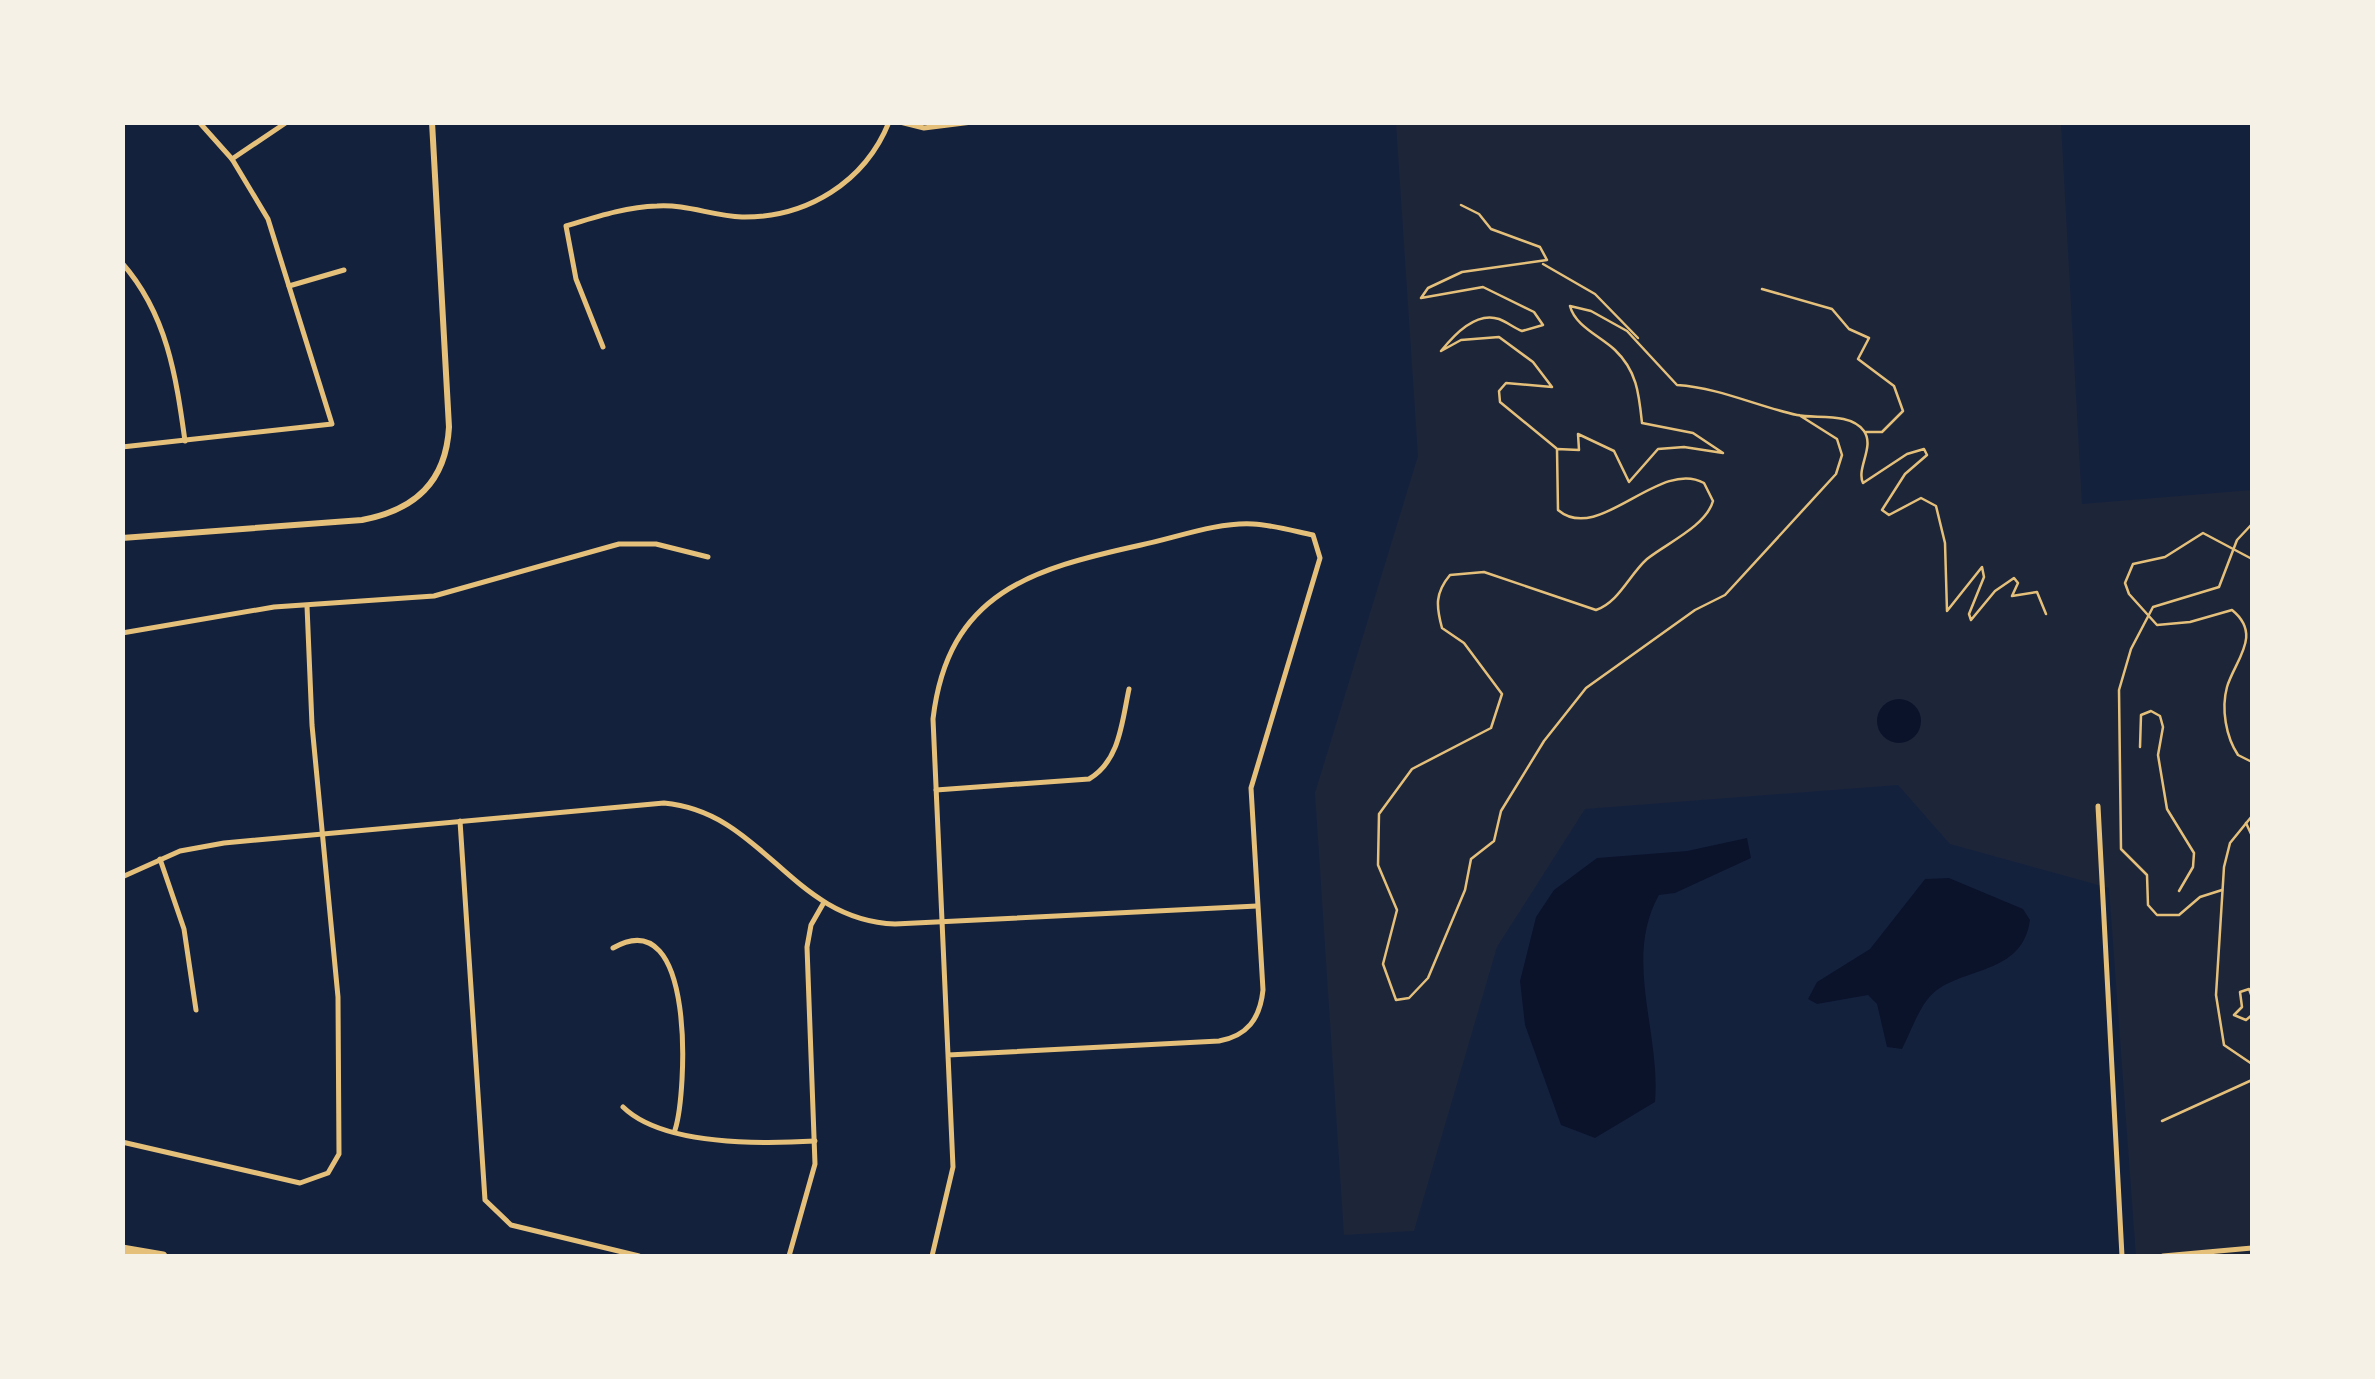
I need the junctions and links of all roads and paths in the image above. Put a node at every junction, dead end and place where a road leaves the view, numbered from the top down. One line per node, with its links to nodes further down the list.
1 (199, 122): 7 (street)
2 (287, 122): 7 (street)
3 (432, 122): 22 (street)
4 (888, 122): 15 (street)
5 (900, 122): 6 (street)
6 (972, 122)
7 (232, 159): 12 (street)
8 (1461, 205): 10 (path)
9 (122, 263): 18 (street)
10 (1542, 264): 14 (path); 20 (path)
11 (344, 270): 12 (street)
12 (289, 286): 18 (street)
13 (1762, 289): 17 (path)
14 (1642, 342): 16 (path); 20 (path)
15 (603, 347)
16 (1798, 415): 17 (path); 20 (path)
17 (1865, 432): 27 (path)
18 (185, 441): 19 (street)
19 (122, 447)
20 (1557, 450)
21 (2252, 524): 23 (path)
22 (122, 538)
23 (2234, 550): 25 (path); 28 (path); 28 (path)
24 (708, 557): 26 (street)
25 (2252, 559)
26 (307, 606): 29 (street); 38 (street)
27 (2046, 614)
28 (2148, 614): 32 (path); 42 (path)
29 (122, 633)
30 (1129, 689): 33 (street)
31 (2140, 747): 43 (path)
32 (2252, 762)
33 (935, 790): 46 (street); 48 (street)
34 (2098, 806): 67 (street)
35 (2252, 816): 37 (path)
36 (460, 821): 38 (street); 45 (street); 64 (street)
37 (2246, 822): 39 (path); 42 (path)
38 (322, 834): 40 (street); 60 (street)
39 (2252, 836)
40 (160, 858): 41 (street); 51 (street)
41 (122, 878)
42 (2222, 890): 54 (path)
43 (2178, 891)
44 (2252, 900): 47 (path)
45 (822, 904): 48 (street); 59 (street)
46 (1257, 906): 48 (street); 53 (street)
47 (2252, 917)
48 (941, 922): 53 (street)
49 (614, 948): 58 (street)
50 (2252, 997): 52 (path)
51 (196, 1010)
52 (2252, 1015)
53 (948, 1055): 66 (street)
54 (2252, 1064)
55 (2252, 1080): 57 (path)
56 (624, 1107): 58 (street)
57 (2162, 1122)
58 (675, 1130): 59 (street)
59 (815, 1141): 65 (street)
60 (122, 1142)
61 (122, 1248): 63 (highway)
62 (2252, 1248): 68 (street)
63 (163, 1256)
64 (639, 1256)
65 (789, 1256)
66 (932, 1256)
67 (2122, 1256)
68 (2163, 1256)

